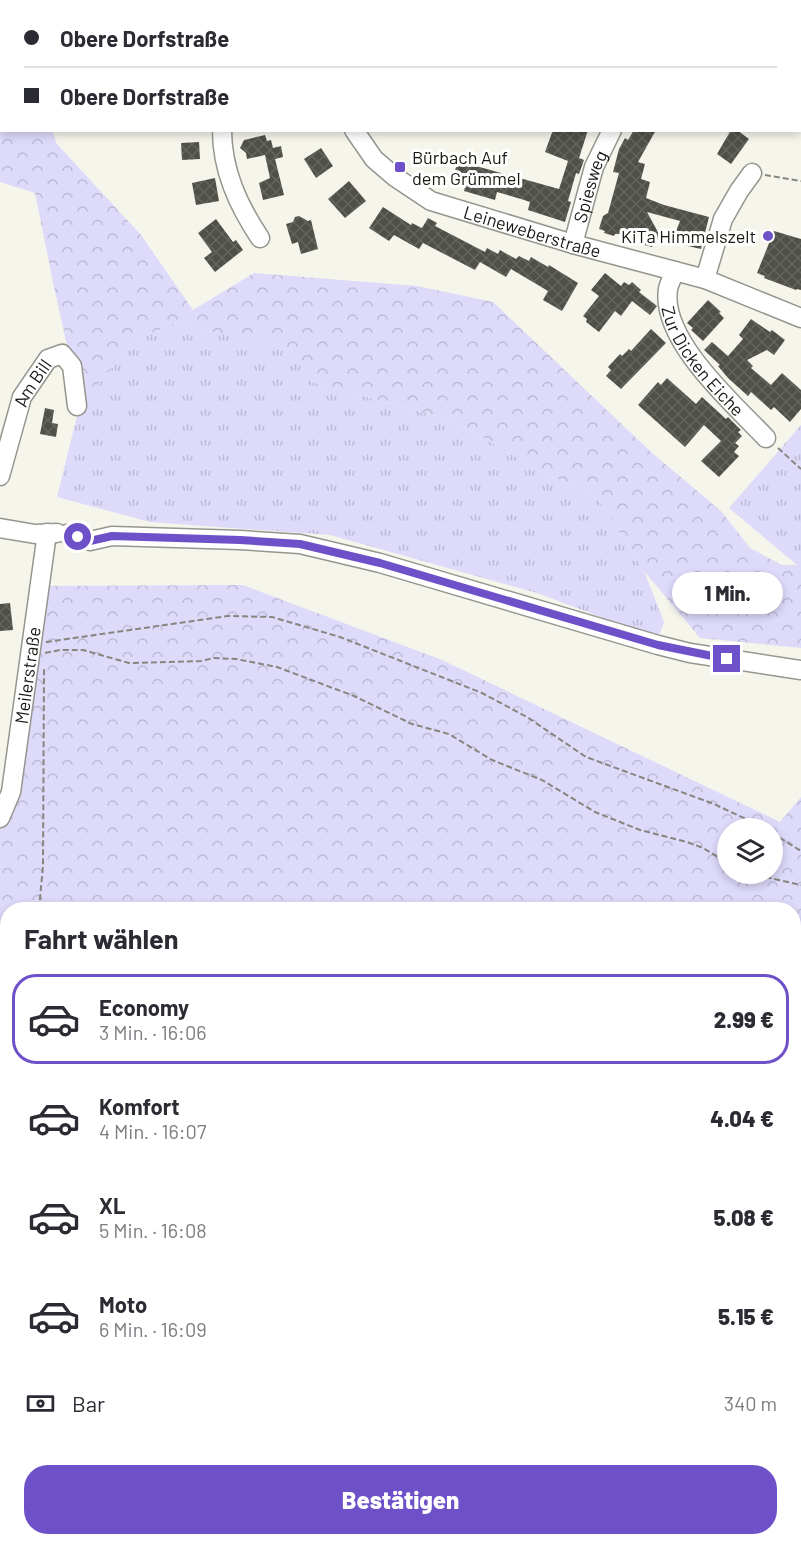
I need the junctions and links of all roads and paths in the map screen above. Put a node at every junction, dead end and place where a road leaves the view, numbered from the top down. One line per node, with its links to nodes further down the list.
1 (222, 132): 6 (street)
2 (611, 132): 7 (street, Spiesweg)
3 (361, 133): 7 (street, Leineweberstraße)
4 (752, 173): 5 (path); 9 (street)
5 (801, 181)
6 (260, 238)
7 (573, 244): 8 (street, Leineweberstraße)
8 (675, 271): 9 (street, Leineweberstraße); 12 (street, Zur Dicken Eiche)
9 (705, 279): 10 (street, Leineweberstraße)
10 (801, 318)
11 (77, 406): 14 (street, Am Bill)
12 (766, 438): 13 (path)
13 (801, 469)
14 (0, 476)
15 (0, 518): 17 (street)
16 (0, 528): 17 (street)
17 (47, 532): 18 (street, Meilerstraße); 20 (street)
18 (34, 649): 21 (street, Meilerstraße); 22 (path); 25 (path)
19 (44, 666): 28 (path)
20 (801, 670)
21 (0, 818)
22 (744, 818)
23 (783, 840): 24 (path)
24 (801, 851)
25 (717, 857)
26 (783, 881): 27 (path)
27 (801, 885)
28 (40, 902)

